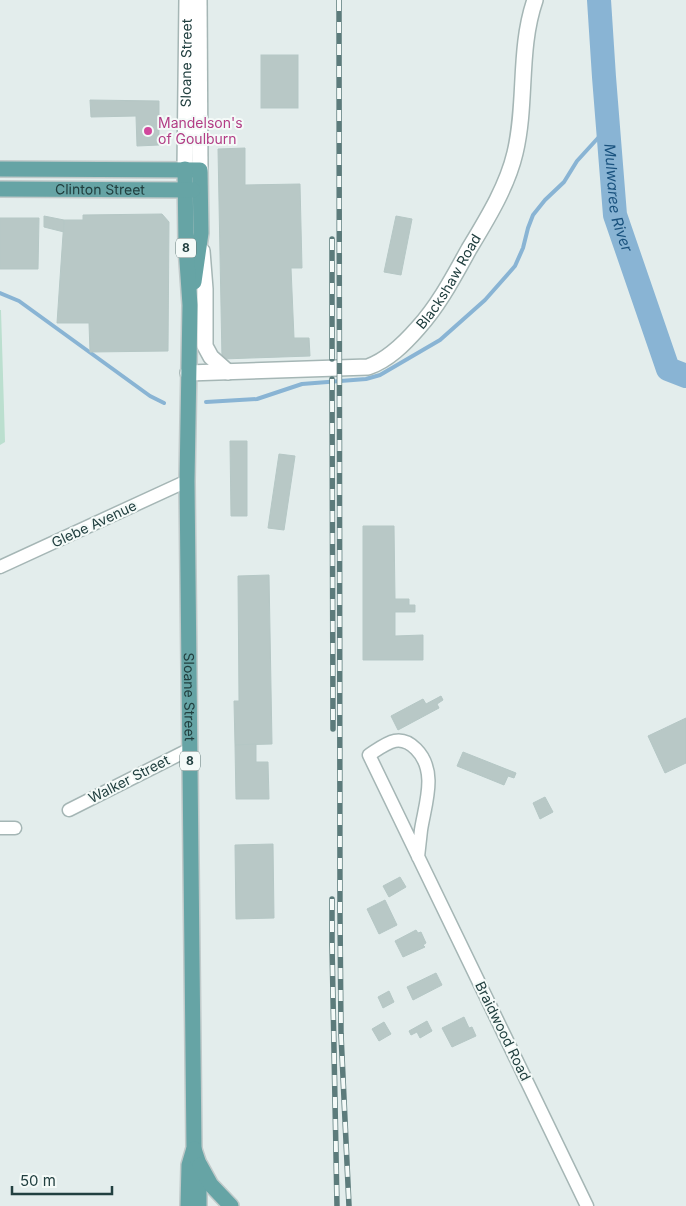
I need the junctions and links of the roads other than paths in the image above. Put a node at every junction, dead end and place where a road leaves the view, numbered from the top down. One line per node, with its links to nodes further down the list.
1 (187, 0): 5 (street, Sloane Street)
2 (200, 0): 5 (street, Sloane Street)
3 (535, 0): 11 (street, Blackshaw Road)
4 (0, 169): 5 (main road, Clinton Street)
5 (192, 170): 7 (main road, Sloane Street); 8 (main road, Sloane Street)
6 (0, 189): 7 (main road, Clinton Street)
7 (184, 190): 8 (main road, Clinton Street); 10 (main road, Sloane Street / 8)
8 (200, 190): 9 (main road, Sloane Street / 8)
9 (200, 233): 10 (main road, Sloane Street / 8); 11 (street)
10 (190, 305): 12 (main road, Sloane Street / 8)
11 (228, 372): 12 (street, Blackshaw Road)
12 (188, 373): 13 (main road, Sloane Street / 8)
13 (187, 481): 14 (street, Glebe Avenue); 15 (main road, Sloane Street / 8)
14 (0, 567)
15 (190, 749): 16 (street, Walker Street); 20 (main road, Sloane Street / 8)
16 (68, 810)
17 (0, 828): 18 (street)
18 (15, 828)
19 (418, 857): 19 (street, Braidwood Road); 25 (street, Braidwood Road)
20 (194, 1148): 21 (main road, Sloane Street / 8); 22 (main road, Sloane Street / 8)
21 (199, 1164): 23 (main road, Sloane Street); 24 (main road, 8)
22 (188, 1206)
23 (199, 1206)
24 (231, 1206)
25 (587, 1206)

